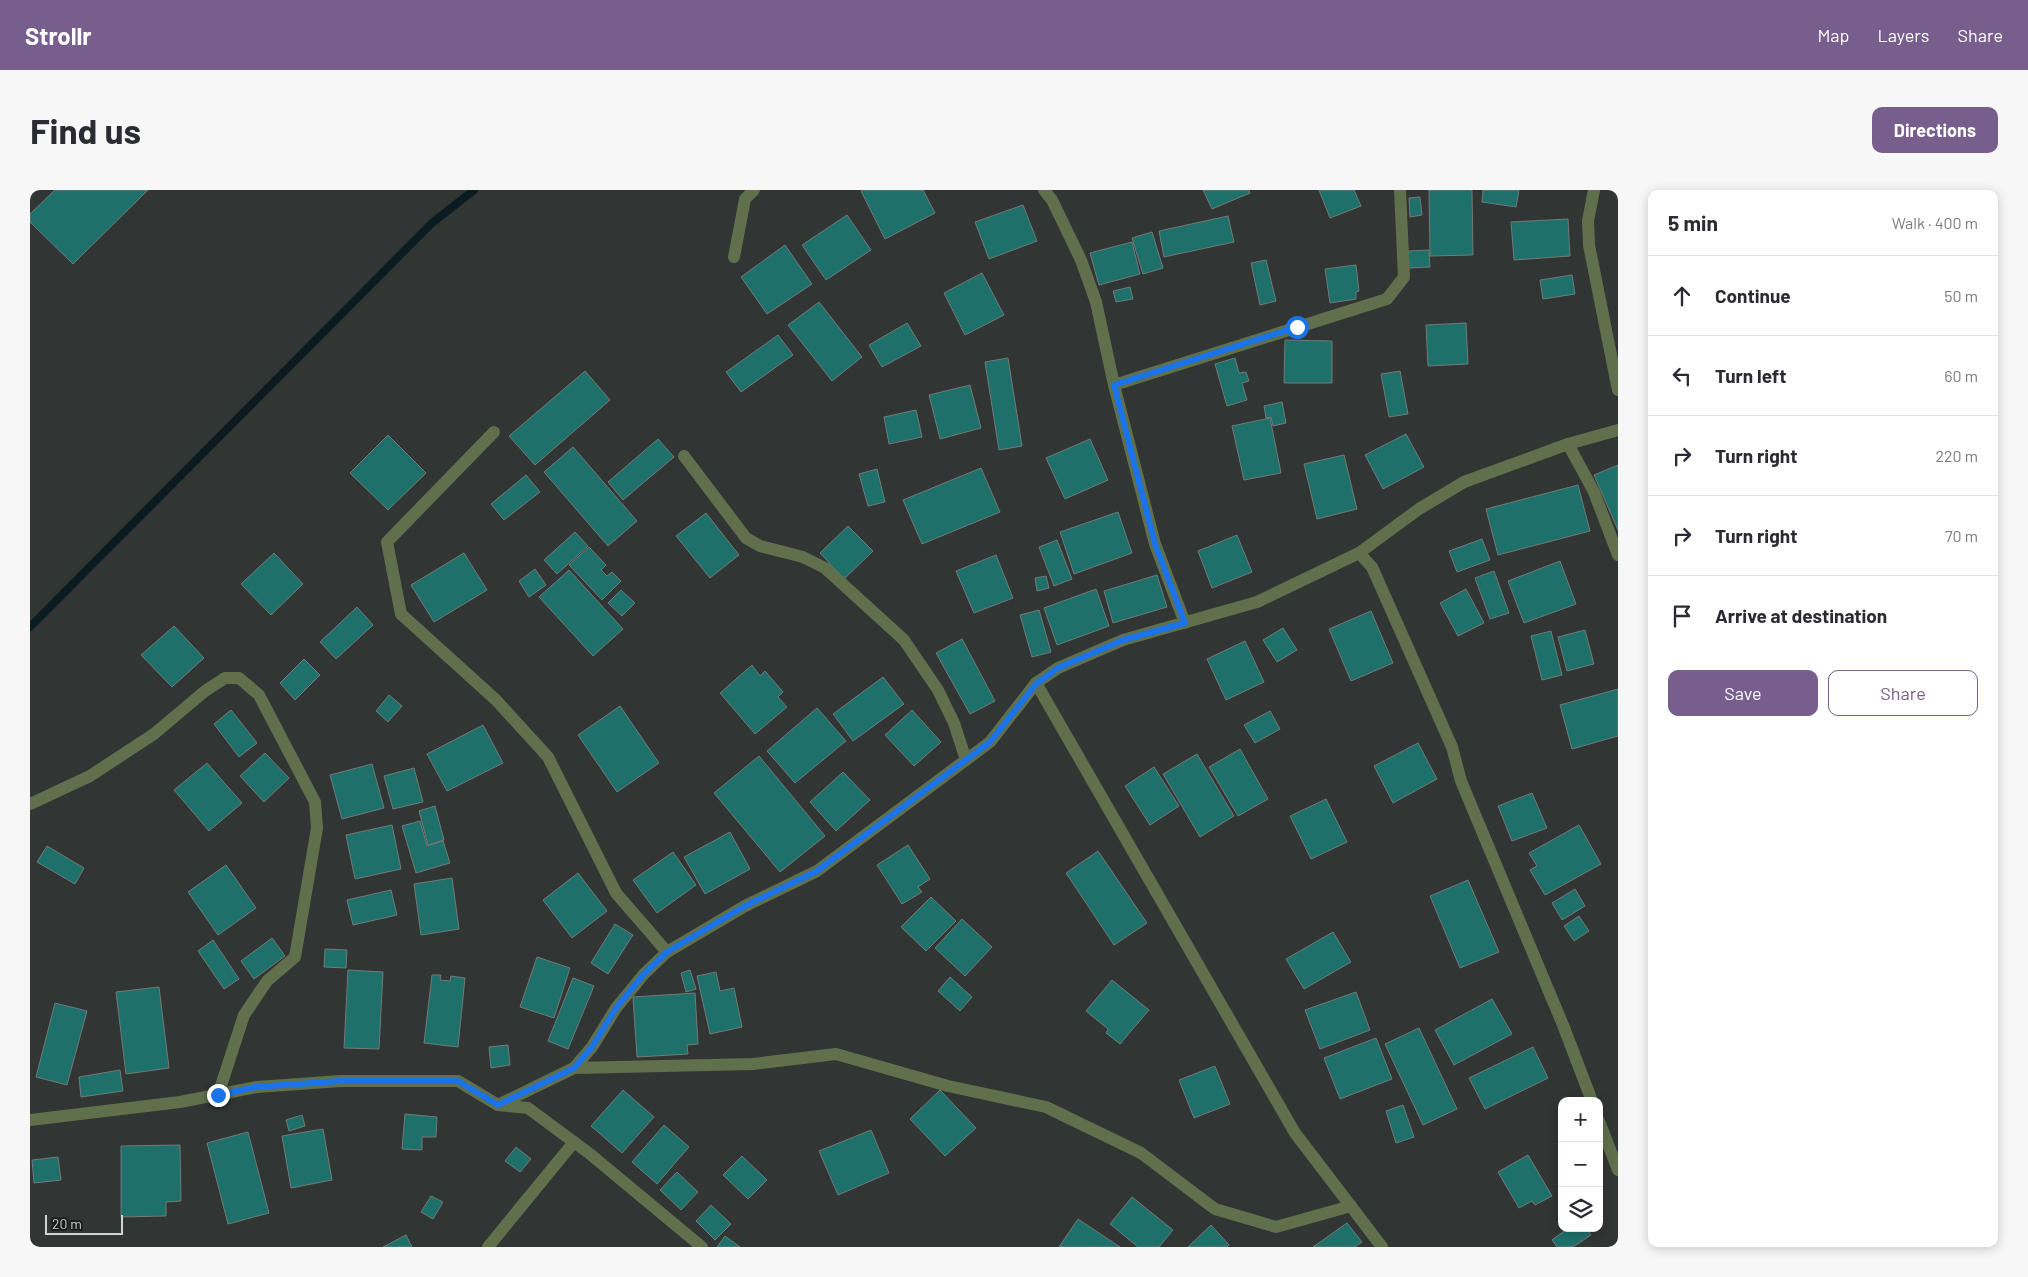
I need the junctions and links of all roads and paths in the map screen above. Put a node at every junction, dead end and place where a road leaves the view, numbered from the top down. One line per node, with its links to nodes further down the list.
1 (754, 190): 5 (street)
2 (1044, 190): 6 (street)
3 (1400, 190): 6 (street)
4 (1594, 190): 7 (street)
5 (734, 257)
6 (1114, 385): 14 (street)
7 (1618, 390)
8 (1618, 430): 10 (street)
9 (494, 432): 18 (street)
10 (1568, 444): 12 (street); 13 (street)
11 (684, 456): 16 (street)
12 (1359, 553): 14 (street); 21 (street)
13 (1618, 555)
14 (1185, 623): 15 (street)
15 (1036, 684): 16 (street); 27 (street)
16 (966, 760): 18 (street)
17 (30, 804): 20 (street)
18 (667, 952): 19 (street)
19 (574, 1068): 22 (street); 27 (street)
20 (218, 1095): 22 (street); 23 (street)
21 (1590, 1097)
22 (498, 1105): 25 (street)
23 (30, 1120)
24 (1603, 1131): 26 (street)
25 (574, 1142): 28 (street); 29 (street)
26 (1618, 1170)
27 (1351, 1206): 30 (street)
28 (488, 1247)
29 (702, 1247)
30 (1382, 1247)

